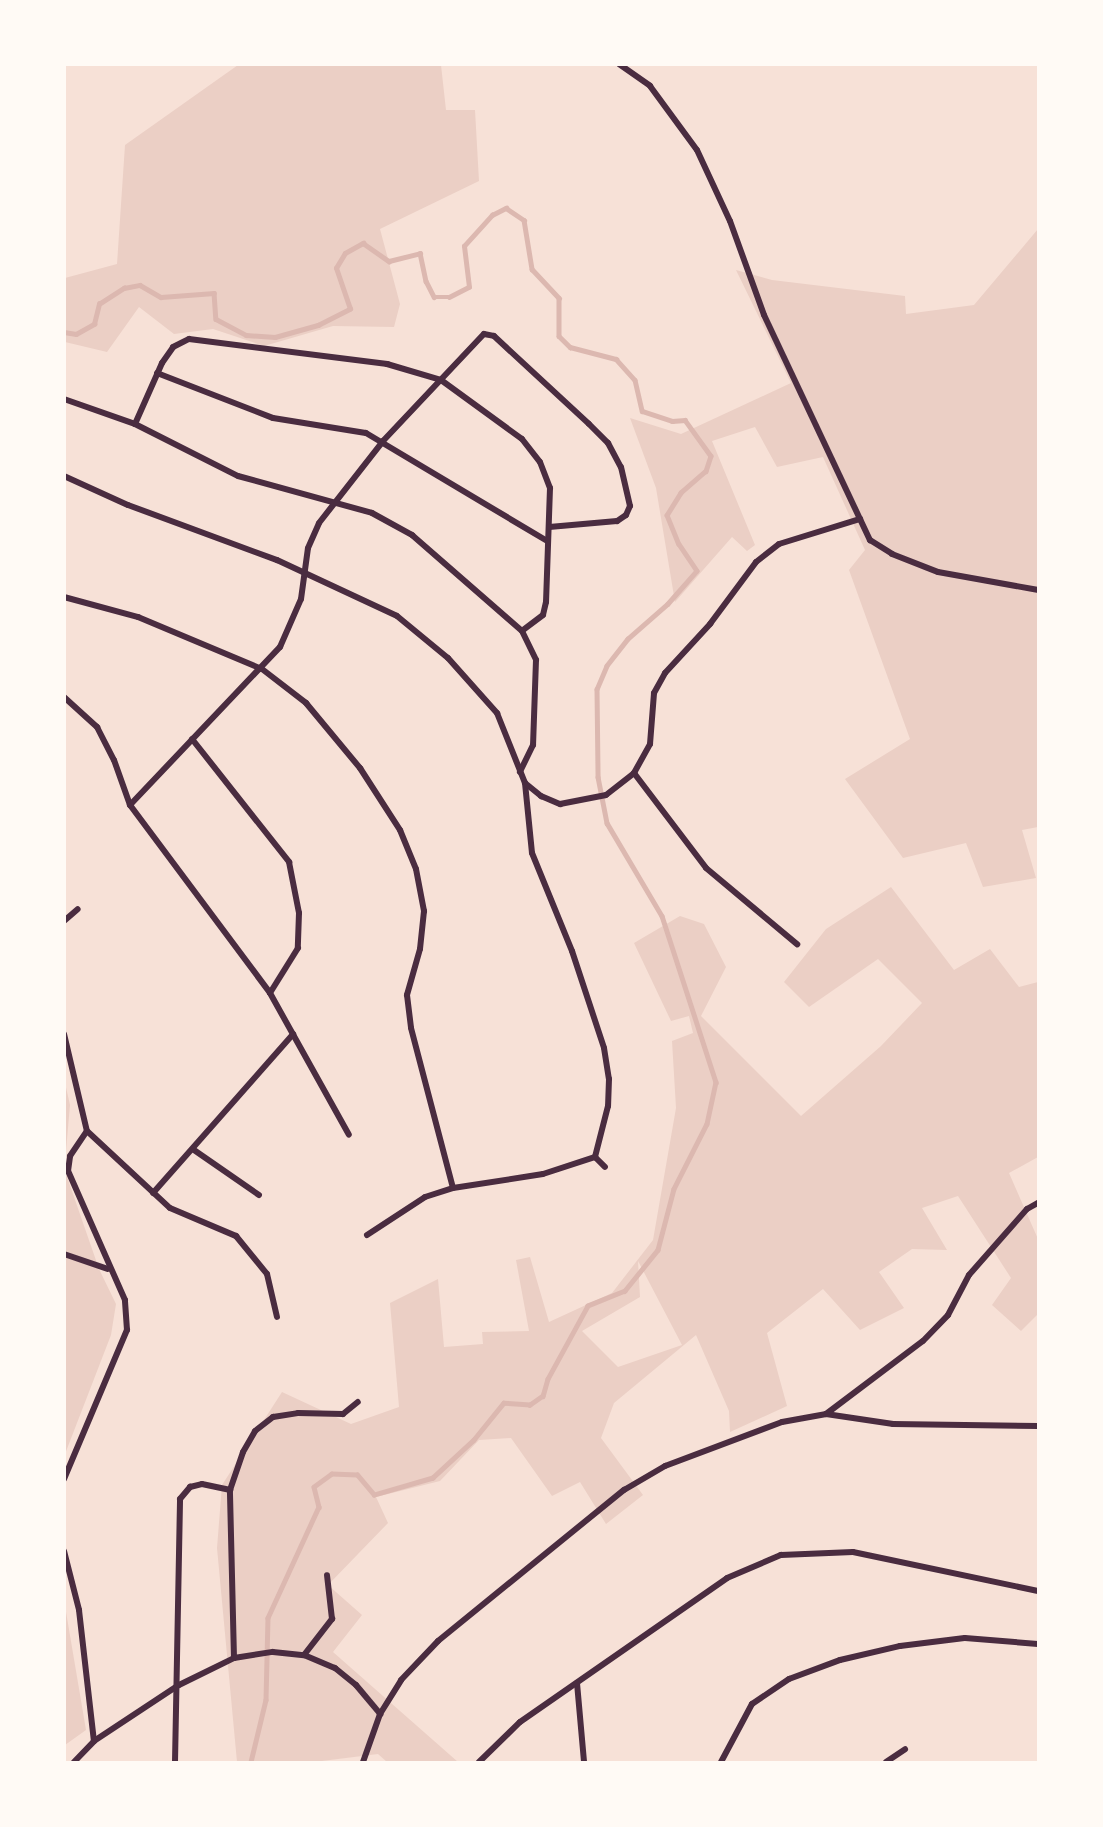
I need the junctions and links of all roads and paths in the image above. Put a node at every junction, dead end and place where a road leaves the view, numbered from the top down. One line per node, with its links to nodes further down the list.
1 (619, 64): 9 (street)
2 (157, 373): 3 (street); 5 (street); 6 (street)
3 (441, 380): 6 (street); 10 (street); 10 (street)
4 (64, 399): 5 (street)
5 (135, 424): 8 (street)
6 (384, 441): 8 (street); 11 (street)
7 (64, 476): 12 (street)
8 (335, 501): 12 (street); 15 (street)
9 (860, 519): 13 (street); 20 (street)
10 (549, 527): 11 (street)
11 (547, 541): 15 (street)
12 (303, 572): 16 (street); 19 (street)
13 (1038, 590)
14 (64, 597): 16 (street)
15 (522, 631): 19 (street)
16 (262, 669): 18 (street); 34 (street)
17 (64, 697): 22 (street)
18 (192, 739): 22 (street); 26 (street)
19 (520, 772): 21 (street)
20 (634, 773): 21 (street); 25 (street)
21 (525, 783): 32 (street)
22 (130, 805): 26 (street)
23 (78, 909): 24 (street)
24 (64, 921)
25 (797, 944)
26 (270, 993): 28 (street)
27 (64, 1034): 29 (street)
28 (293, 1034): 30 (street); 31 (street)
29 (87, 1131): 35 (street); 40 (street)
30 (349, 1134)
31 (194, 1150): 35 (street); 36 (street)
32 (595, 1157): 33 (street); 34 (street)
33 (605, 1167)
34 (453, 1188): 38 (street)
35 (153, 1193): 41 (street)
36 (259, 1196)
37 (1038, 1203): 43 (street)
38 (367, 1235)
39 (64, 1254): 40 (street)
40 (108, 1269): 45 (street)
41 (277, 1317)
42 (358, 1402): 46 (street)
43 (826, 1414): 44 (street); 55 (street)
44 (1038, 1426)
45 (64, 1479)
46 (230, 1490): 52 (street); 54 (street)
47 (64, 1551): 56 (street)
48 (327, 1575): 51 (street)
49 (1038, 1591): 53 (street)
50 (1038, 1644): 63 (street)
51 (304, 1655): 52 (street); 55 (street)
52 (234, 1658): 54 (street)
53 (577, 1683): 61 (street); 62 (street)
54 (179, 1685): 56 (street); 59 (street)
55 (380, 1714): 60 (street)
56 (94, 1741): 58 (street)
57 (905, 1749): 64 (street)
58 (74, 1762)
59 (175, 1762)
60 (363, 1762)
61 (478, 1762)
62 (584, 1762)
63 (721, 1762)
64 (886, 1762)

